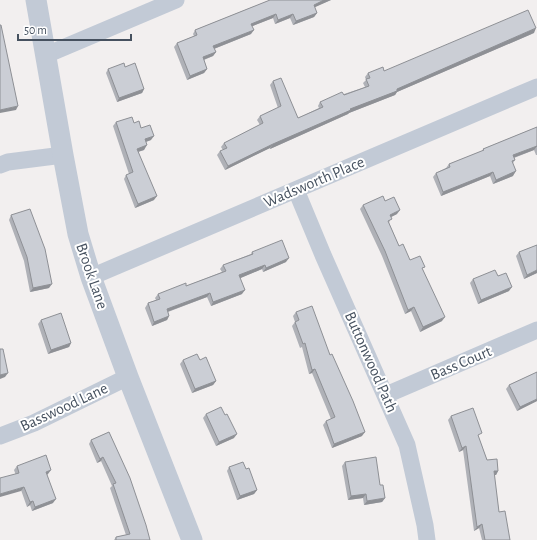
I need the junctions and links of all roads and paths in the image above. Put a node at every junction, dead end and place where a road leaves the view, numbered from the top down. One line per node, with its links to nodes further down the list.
1 (36, 0): 3 (street, Brook Lane)
2 (176, 0): 3 (street)
3 (46, 55): 5 (street, Brook Lane)
4 (537, 88): 7 (street, Wadsworth Place)
5 (63, 155): 6 (street); 8 (street, Brook Lane)
6 (0, 165)
7 (296, 190): 8 (street, Wadsworth Place); 11 (street, Buttonwood Path)
8 (91, 277): 10 (street, Brook Lane)
9 (537, 330): 11 (street, Bass Court)
10 (128, 376): 12 (street, Basswood Lane); 13 (street, Brook Lane)
11 (386, 395): 14 (street, Buttonwood Path)
12 (0, 436)
13 (192, 540)
14 (427, 540)

